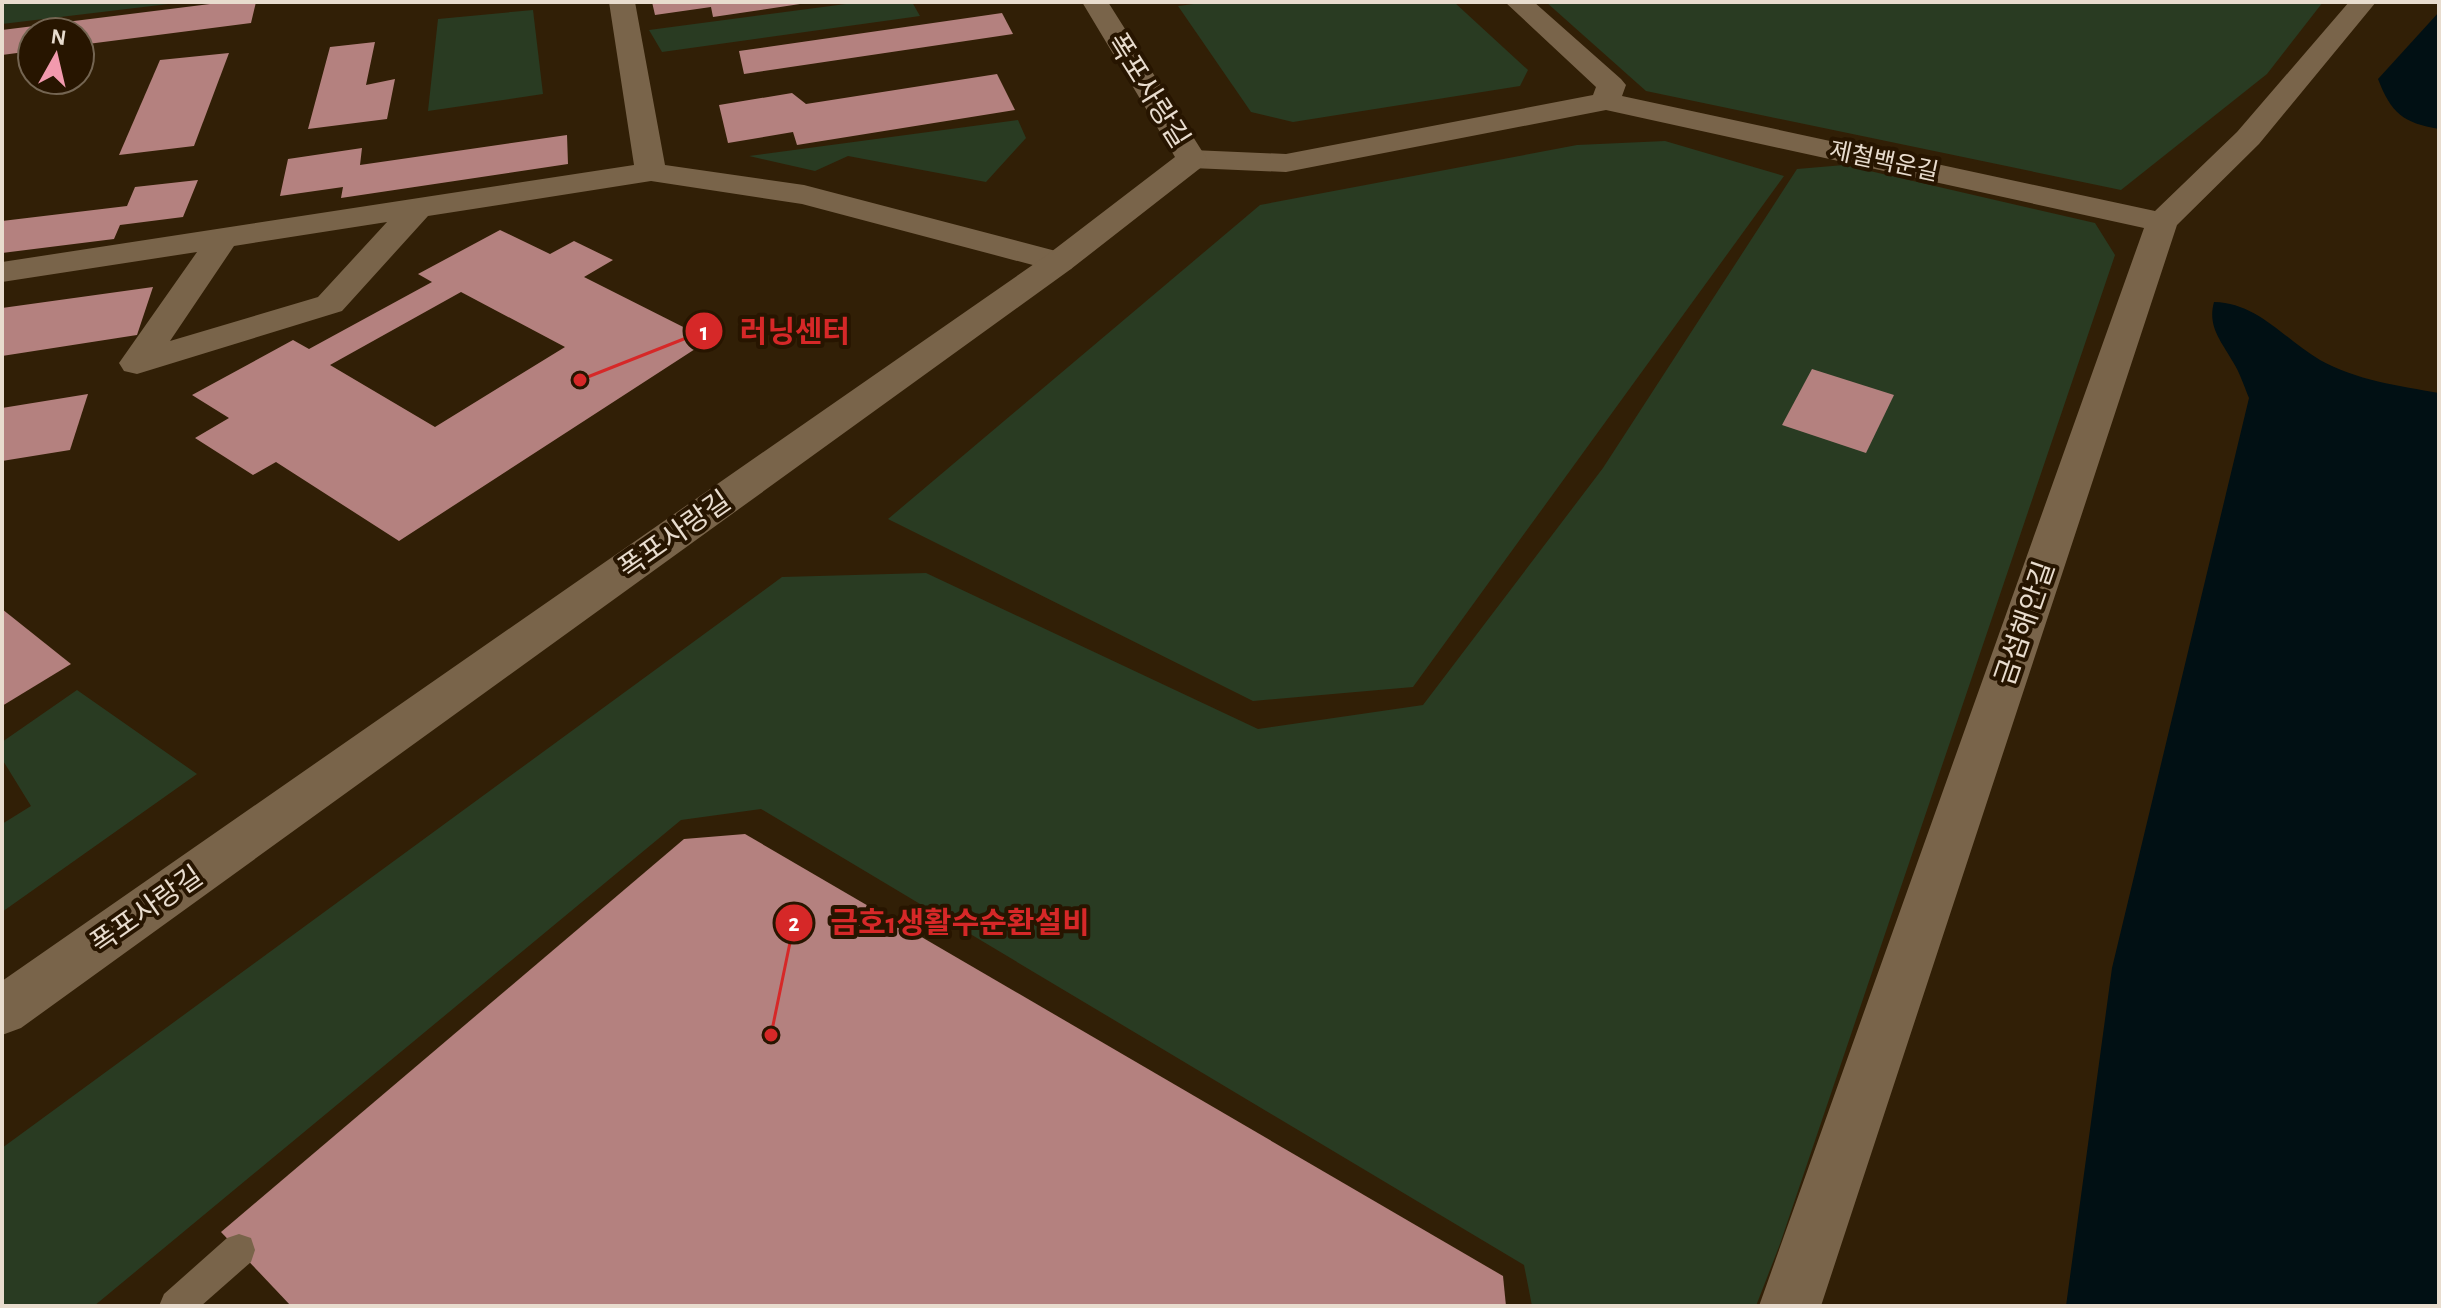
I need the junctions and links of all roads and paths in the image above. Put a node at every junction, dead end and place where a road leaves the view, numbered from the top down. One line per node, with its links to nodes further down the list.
1 (622, 2): 7 (street)
2 (1095, 2): 6 (street, 폭포사랑길)
3 (1518, 2): 5 (street)
4 (2363, 2): 9 (street, 금섬해안길)
5 (1606, 101): 6 (street, 제철백운길); 9 (street, 제철백운길)
6 (1192, 159): 11 (street, 폭포사랑길)
7 (651, 172): 8 (street); 11 (street)
8 (418, 208): 10 (street); 10 (street)
9 (2162, 222): 16 (street, 금섬해안길)
10 (223, 238): 12 (street)
11 (1059, 262): 13 (street, 폭포사랑길)
12 (2, 272)
13 (2, 1011)
14 (239, 1250): 15 (lane)
15 (176, 1306)
16 (1790, 1306)

